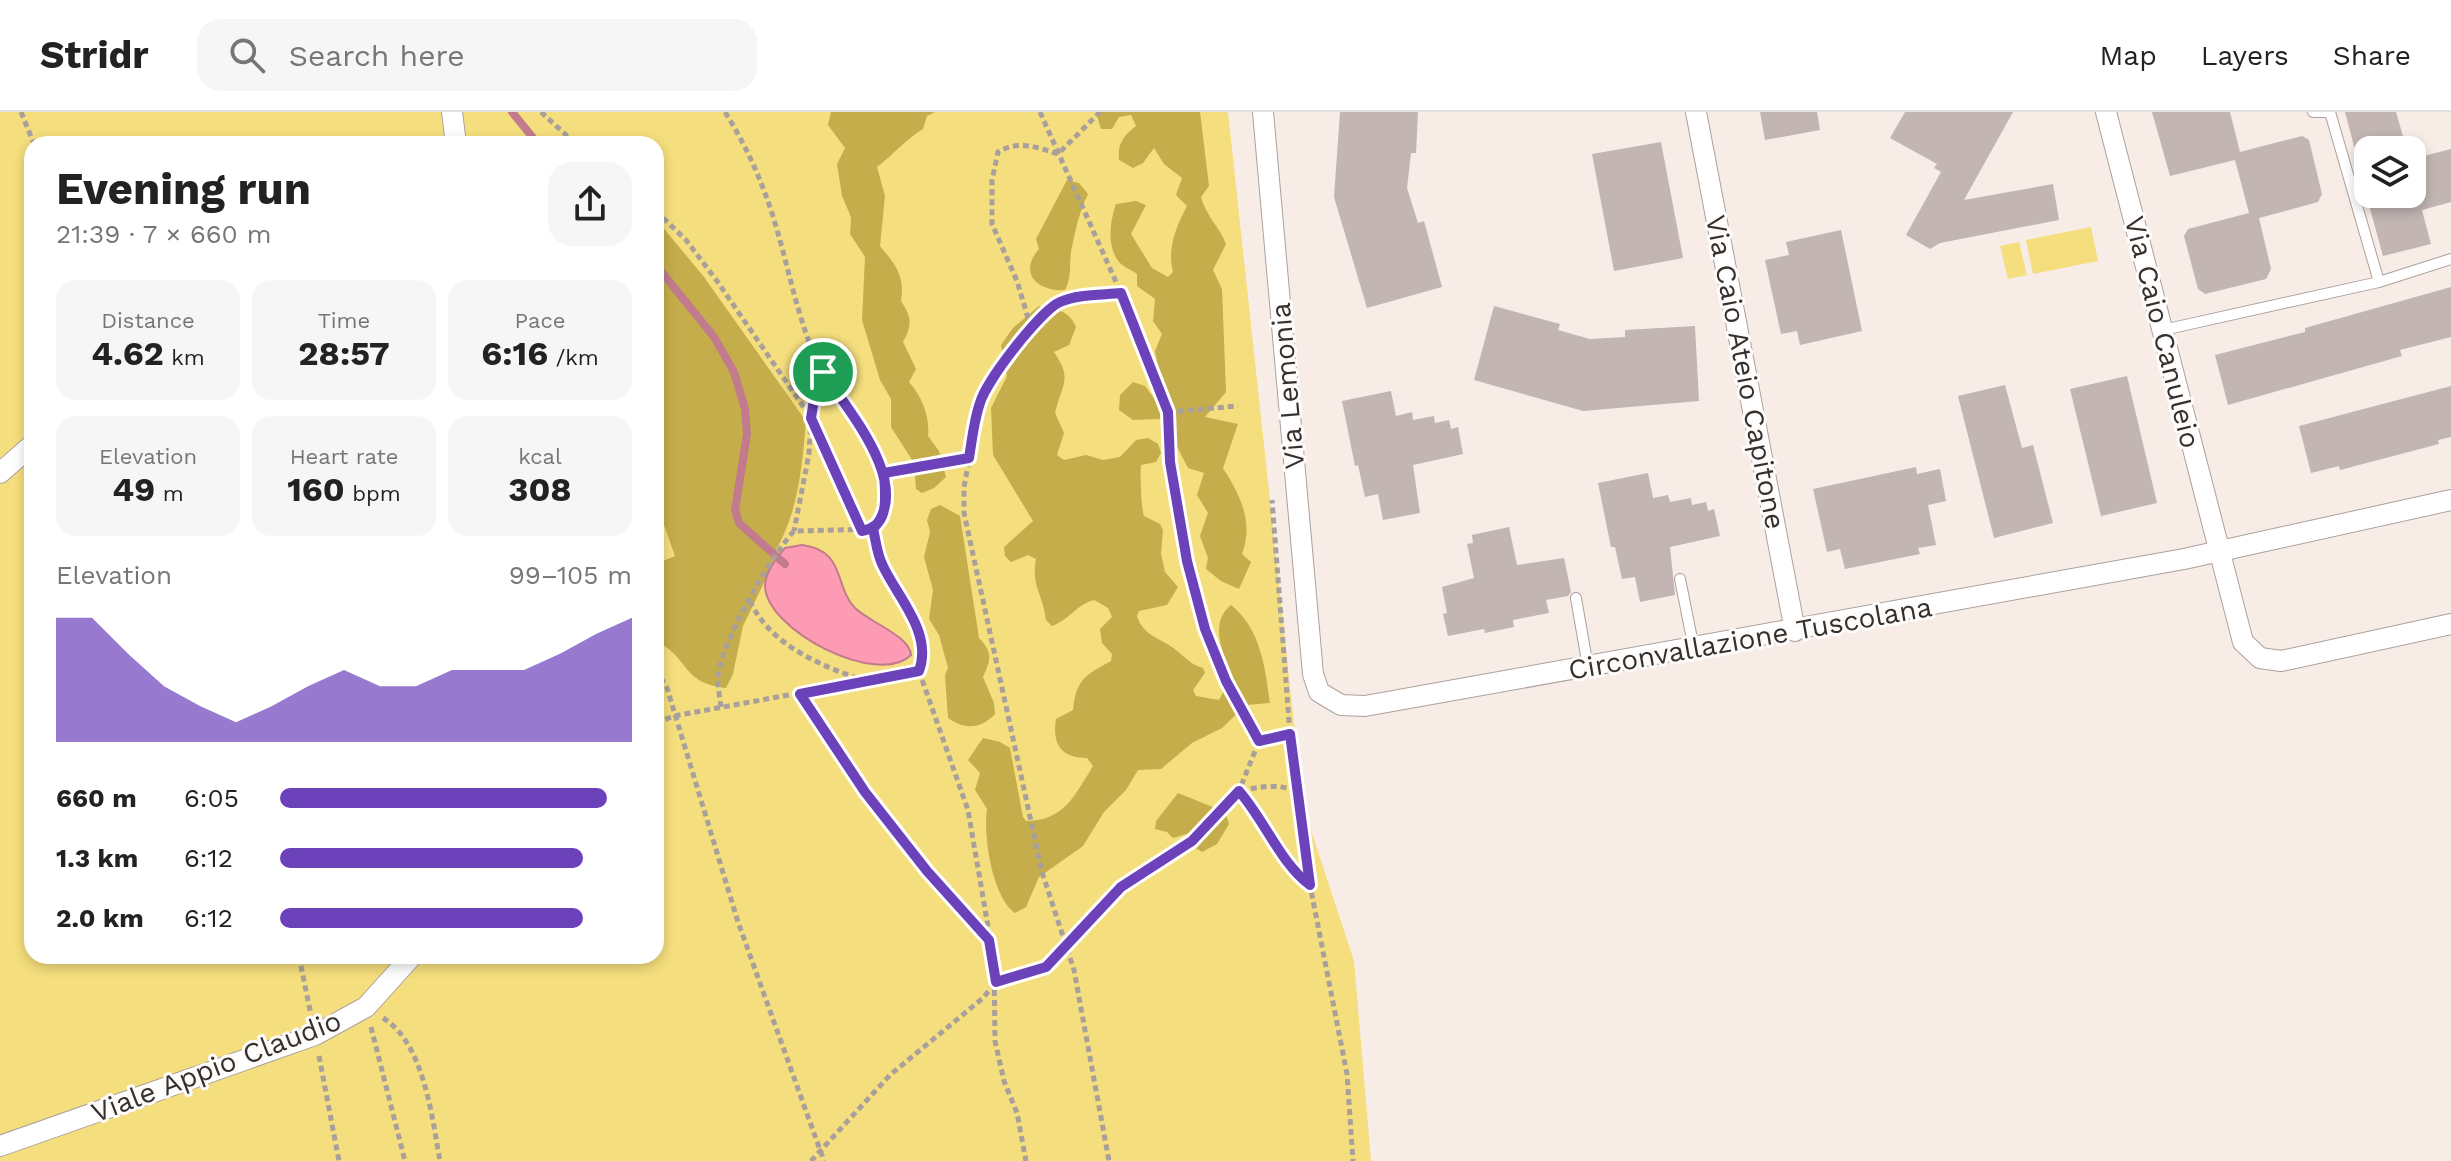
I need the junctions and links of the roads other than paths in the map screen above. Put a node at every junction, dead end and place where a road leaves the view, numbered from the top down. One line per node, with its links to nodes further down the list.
1 (452, 112): 6 (street)
2 (1263, 112): 19 (street, Via Lemonia)
3 (1696, 112): 17 (street, Via Caio Ateio Capitone)
4 (2106, 112): 9 (street, Via Caio Canuleio)
5 (2313, 112): 8 (lane)
6 (455, 136)
7 (2451, 259): 8 (lane)
8 (2379, 282): 9 (lane)
9 (2163, 330): 13 (street, Via Caio Canuleio)
10 (24, 452): 11 (street)
11 (0, 473)
12 (2451, 500): 13 (street, Circonvallazione Tuscolana)
13 (2217, 553): 16 (street); 17 (street, Circonvallazione Tuscolana)
14 (1680, 579): 18 (lane)
15 (1576, 598): 20 (lane)
16 (2451, 624)
17 (1795, 631): 18 (street, Circonvallazione Tuscolana)
18 (1694, 649): 20 (street, Circonvallazione Tuscolana)
19 (1312, 660): 20 (street, Circonvallazione Tuscolana)
20 (1588, 667)
21 (405, 964): 22 (street, Viale Appio Claudio)
22 (0, 1146)

